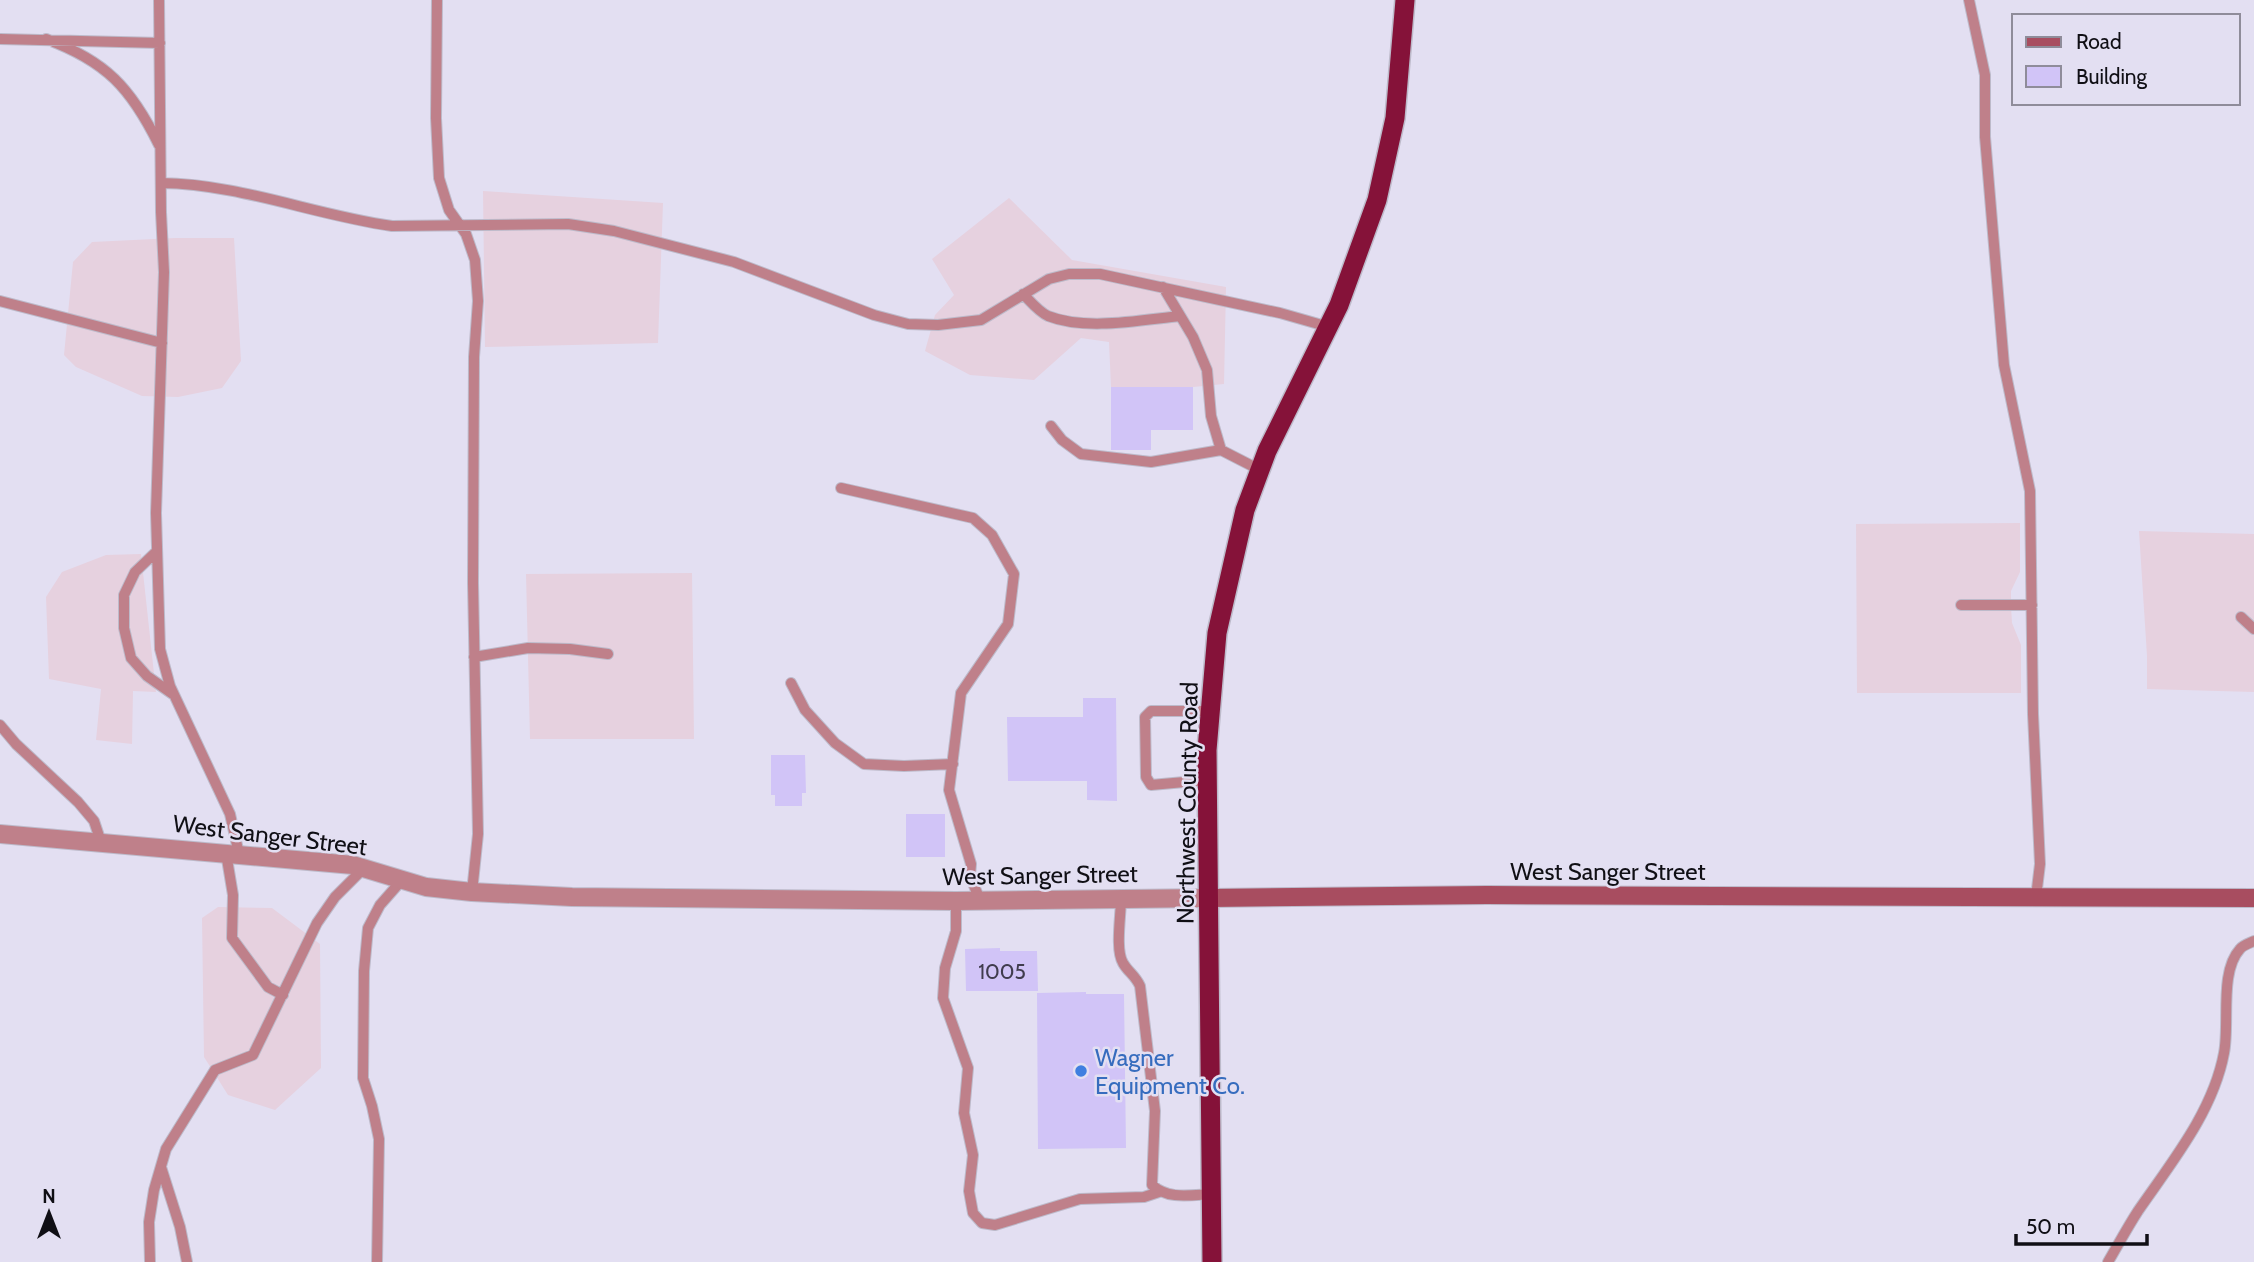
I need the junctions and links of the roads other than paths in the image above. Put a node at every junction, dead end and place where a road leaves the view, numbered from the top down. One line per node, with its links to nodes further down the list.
1 (159, 0): 7 (lane)
2 (437, 0): 10 (lane)
3 (1405, 0): 15 (highway, Northwest County Road)
4 (1969, 0): 23 (lane)
5 (0, 38): 6 (lane)
6 (46, 38): 7 (lane); 8 (lane)
7 (160, 43): 8 (lane)
8 (160, 149): 9 (lane)
9 (161, 183): 10 (lane); 16 (lane)
10 (460, 226): 12 (lane); 27 (lane)
11 (1163, 287): 12 (lane); 14 (lane); 15 (lane)
12 (1023, 294): 14 (lane)
13 (0, 301): 16 (lane)
14 (1180, 316): 18 (lane)
15 (1329, 327): 19 (highway, Northwest County Road)
16 (162, 343): 21 (lane)
17 (1051, 426): 18 (lane)
18 (1221, 450): 19 (lane)
19 (1260, 470): 30 (highway, Northwest County Road)
20 (841, 488): 32 (lane)
21 (157, 551): 29 (lane); 29 (lane)
22 (1961, 605): 23 (lane)
23 (2032, 605): 40 (lane)
24 (2241, 617): 25 (lane)
25 (2254, 629)
26 (608, 654): 27 (lane)
27 (474, 657): 39 (lane)
28 (791, 683): 32 (lane)
29 (175, 696): 36 (lane)
30 (1209, 711): 33 (highway, Northwest County Road); 33 (lane)
31 (0, 725): 35 (lane)
32 (953, 764): 44 (lane)
33 (1207, 780): 41 (highway, Northwest County Road)
34 (0, 834): 35 (street, West Sanger Street)
35 (101, 842): 36 (street, West Sanger Street)
36 (233, 853): 37 (street, West Sanger Street); 47 (lane)
37 (364, 868): 38 (street, West Sanger Street); 47 (lane)
38 (402, 880): 39 (street, West Sanger Street); 53 (lane)
39 (472, 892): 45 (street, West Sanger Street)
40 (2036, 897): 41 (main road, West Sanger Street); 42 (main road, West Sanger Street)
41 (1209, 898): 43 (street, West Sanger Street); 50 (highway, Northwest County Road)
42 (2254, 898)
43 (1121, 899): 44 (street, West Sanger Street); 49 (lane)
44 (980, 900): 45 (street, West Sanger Street)
45 (956, 901): 49 (lane)
46 (2254, 941): 55 (lane)
47 (283, 995): 48 (lane)
48 (161, 1166): 51 (lane); 52 (lane)
49 (1160, 1192): 50 (lane)
50 (1211, 1194): 54 (highway, Northwest County Road)
51 (150, 1262)
52 (187, 1262)
53 (377, 1262)
54 (1212, 1262)
55 (2108, 1262)

